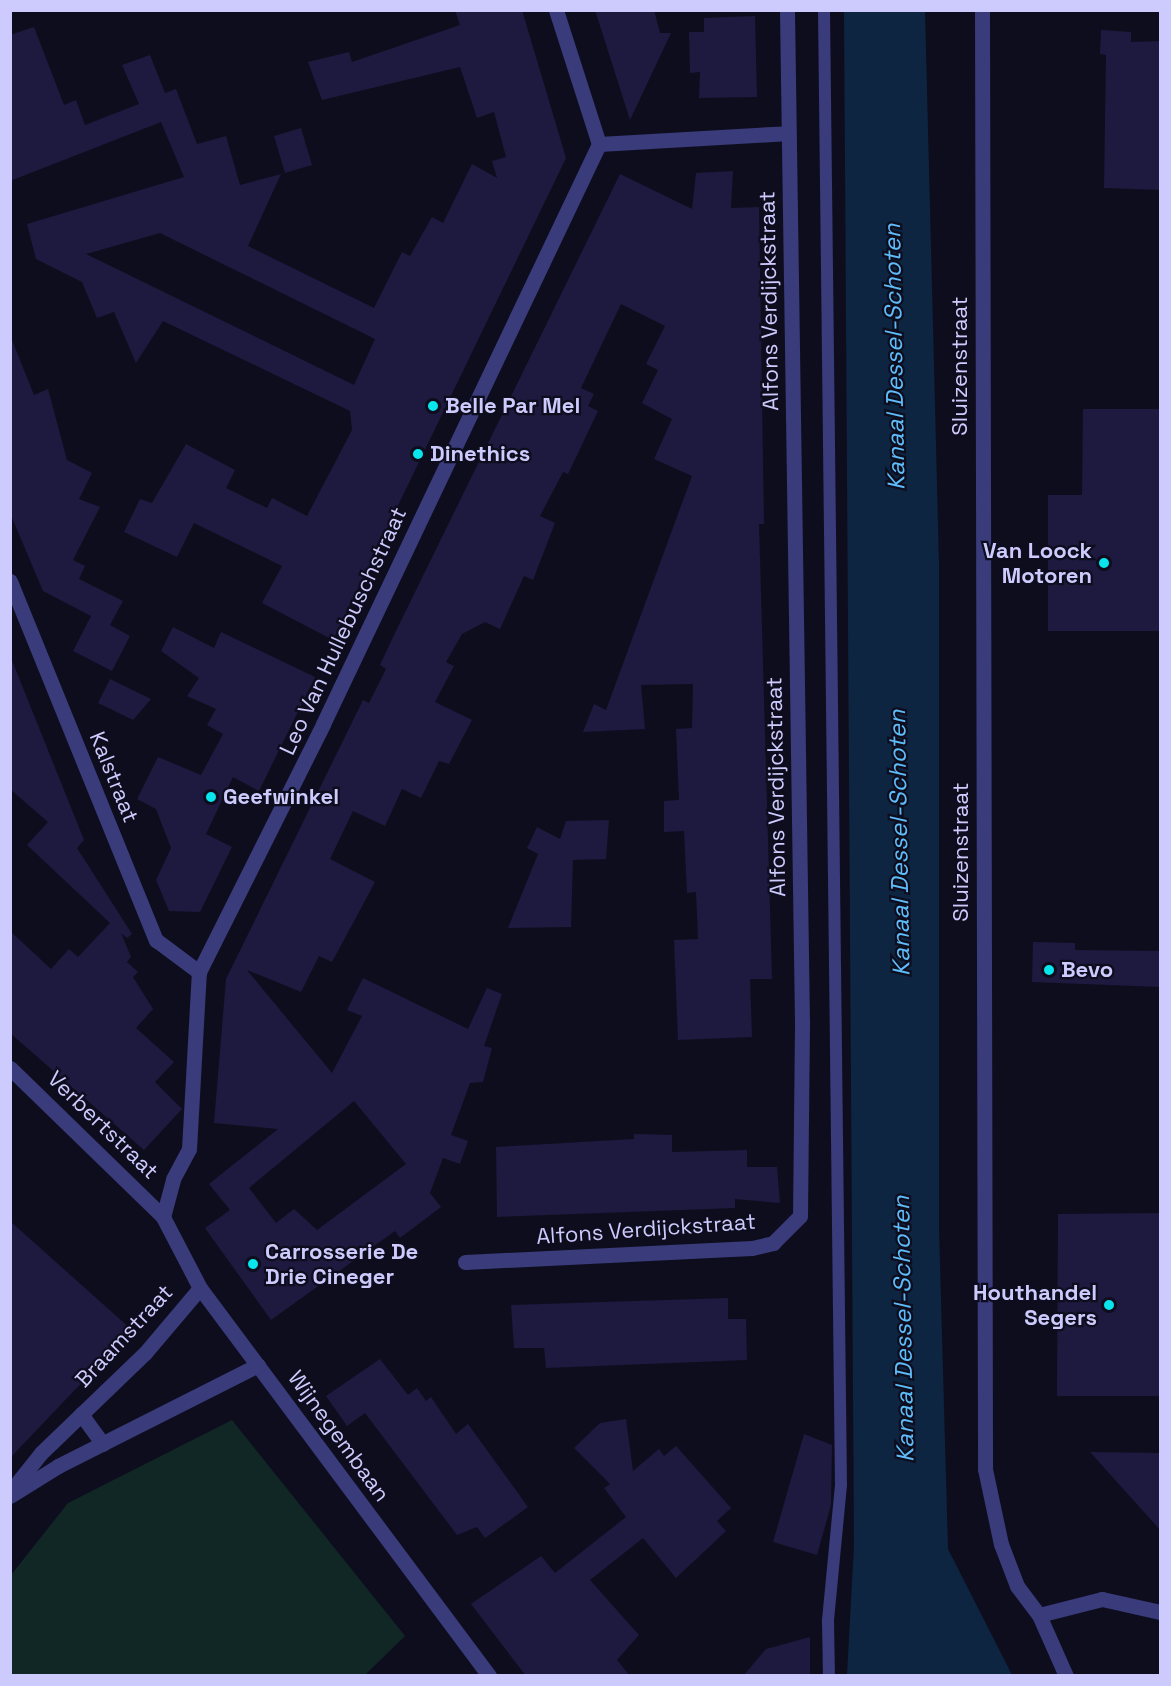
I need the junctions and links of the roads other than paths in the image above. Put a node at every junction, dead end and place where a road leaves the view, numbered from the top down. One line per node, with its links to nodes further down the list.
1 (556, 10): 6 (street)
2 (787, 10): 5 (street, Alfons Verdijckstraat)
3 (824, 10): 20 (lane)
4 (982, 10): 18 (street, Sluizenstraat)
5 (788, 133): 6 (street); 11 (street, Alfons Verdijckstraat)
6 (599, 144): 8 (street, Leo Van Hullebuschstraat)
7 (10, 581): 8 (street, Kalstraat)
8 (199, 972): 10 (street, Leo Van Hullebuschstraat)
9 (10, 1068): 10 (street, Verbertstraat)
10 (163, 1217): 12 (street, Wijnegembaan)
11 (465, 1262)
12 (200, 1288): 13 (street, Wijnegembaan); 14 (street, Braamstraat)
13 (258, 1365): 15 (street, Braamstraat); 19 (street, Wijnegembaan)
14 (81, 1414): 15 (street, Braamstraat); 16 (street, Braamstraat)
15 (103, 1444): 16 (street, Braamstraat)
16 (10, 1494)
17 (1161, 1612): 18 (street)
18 (1039, 1615): 21 (street, Sluizenstraat)
19 (489, 1676)
20 (829, 1676)
21 (1066, 1676)

